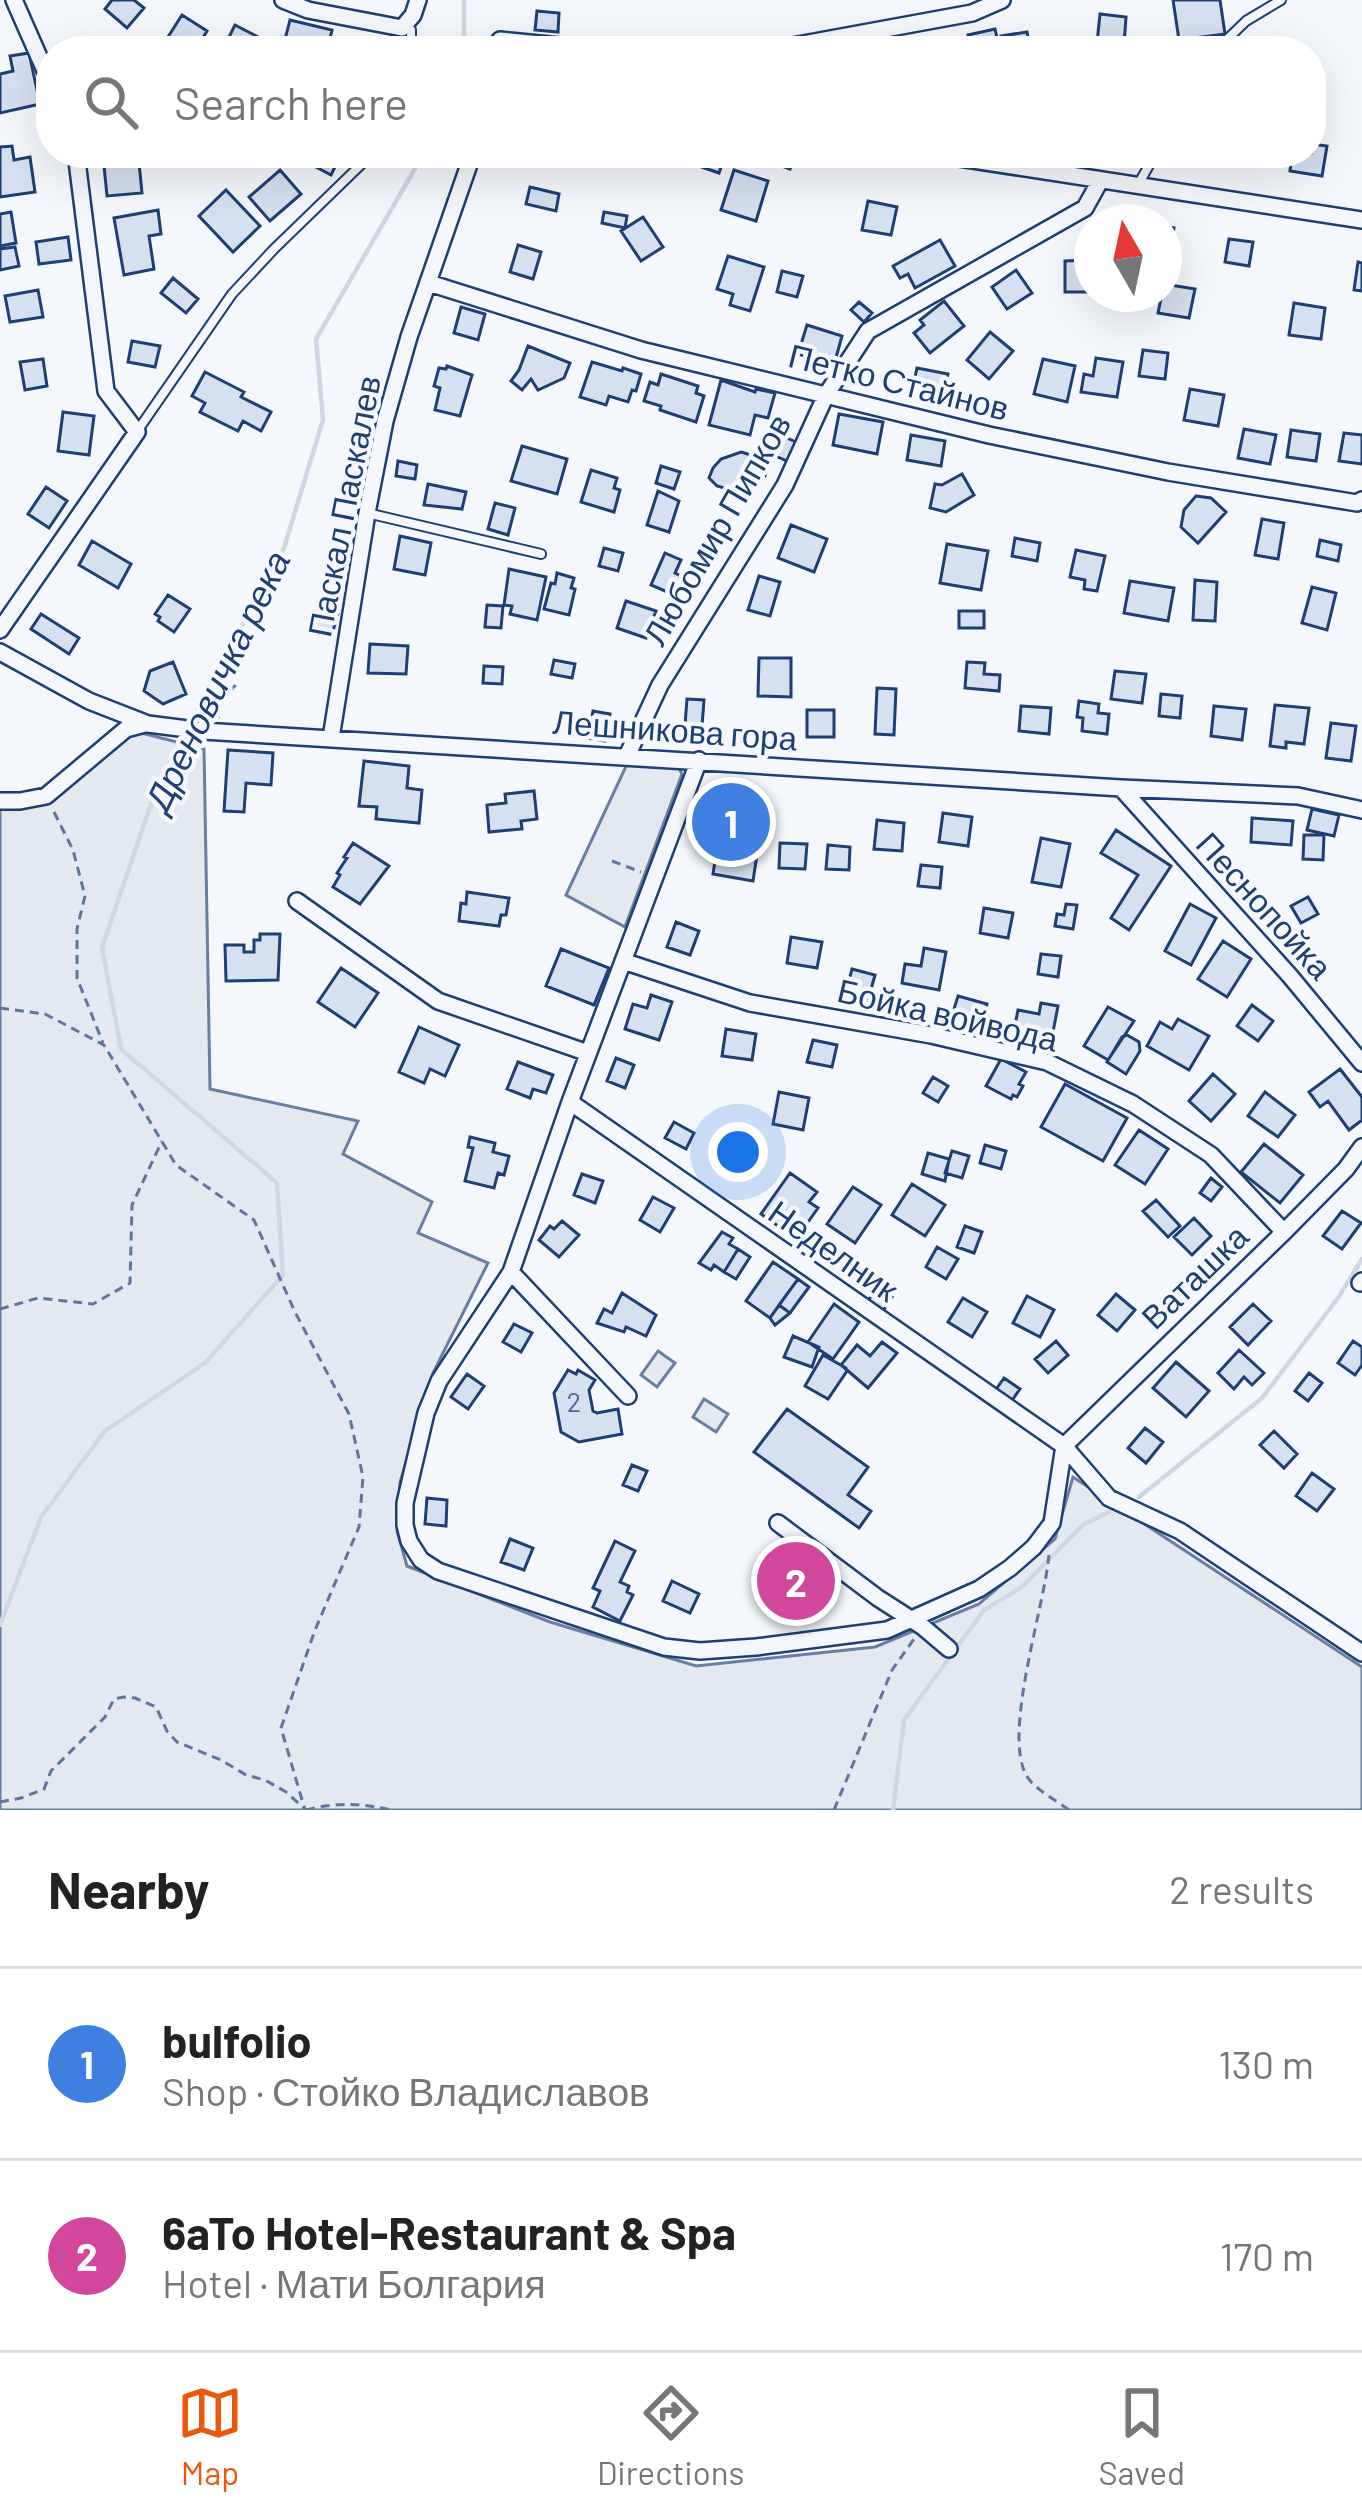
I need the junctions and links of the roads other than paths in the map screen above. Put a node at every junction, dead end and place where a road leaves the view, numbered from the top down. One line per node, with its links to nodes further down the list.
1 (14, 0): 10 (street)
2 (283, 0): 6 (street)
3 (418, 0): 6 (street)
4 (1002, 0): 8 (street)
5 (1281, 0): 9 (lane)
6 (402, 28): 7 (lane)
7 (411, 36)
8 (849, 36)
9 (1230, 36)
10 (36, 50)
11 (78, 168): 21 (street)
12 (358, 168): 21 (lane)
13 (468, 168): 19 (street, Паскал Паскалев)
14 (1020, 168): 16 (street)
15 (1148, 168): 17 (lane)
16 (1100, 181): 17 (street); 20 (street, Любомир Пипков)
17 (1138, 186): 18 (street)
18 (1362, 220)
19 (429, 283): 20 (street, Петко Стайнов); 23 (street, Паскал Паскалев)
20 (826, 395): 22 (street, Петко Стайнов); 29 (street, Любомир Пипков)
21 (137, 432): 25 (street)
22 (1360, 507)
23 (367, 513): 24 (lane); 28 (street, Паскал Паскалев)
24 (541, 554)
25 (0, 630)
26 (0, 652): 27 (street, Лешникова гора)
27 (148, 724): 28 (street, Лешникова гора); 32 (street)
28 (331, 738): 29 (street, Лешникова гора)
29 (627, 756): 30 (street, Лешникова гора)
30 (698, 760): 31 (street, Лешникова гора); 35 (street)
31 (1121, 788): 33 (street, Лешникова гора); 37 (street, Песнопойка)
32 (0, 801)
33 (1362, 810)
34 (296, 901): 36 (street)
35 (623, 961): 36 (street); 40 (street, Бойка войвода)
36 (589, 1053): 38 (street)
37 (1362, 1063)
38 (570, 1102): 41 (street); 43 (street, Неделник)
39 (1362, 1147): 40 (street, Ваташка)
40 (1284, 1232): 43 (street, Ваташка)
41 (511, 1272): 42 (street); 45 (street)
42 (628, 1396)
43 (1064, 1446): 45 (street); 47 (street, Неделник)
44 (778, 1523): 45 (street)
45 (916, 1623): 46 (street)
46 (949, 1649)
47 (1362, 1653)

